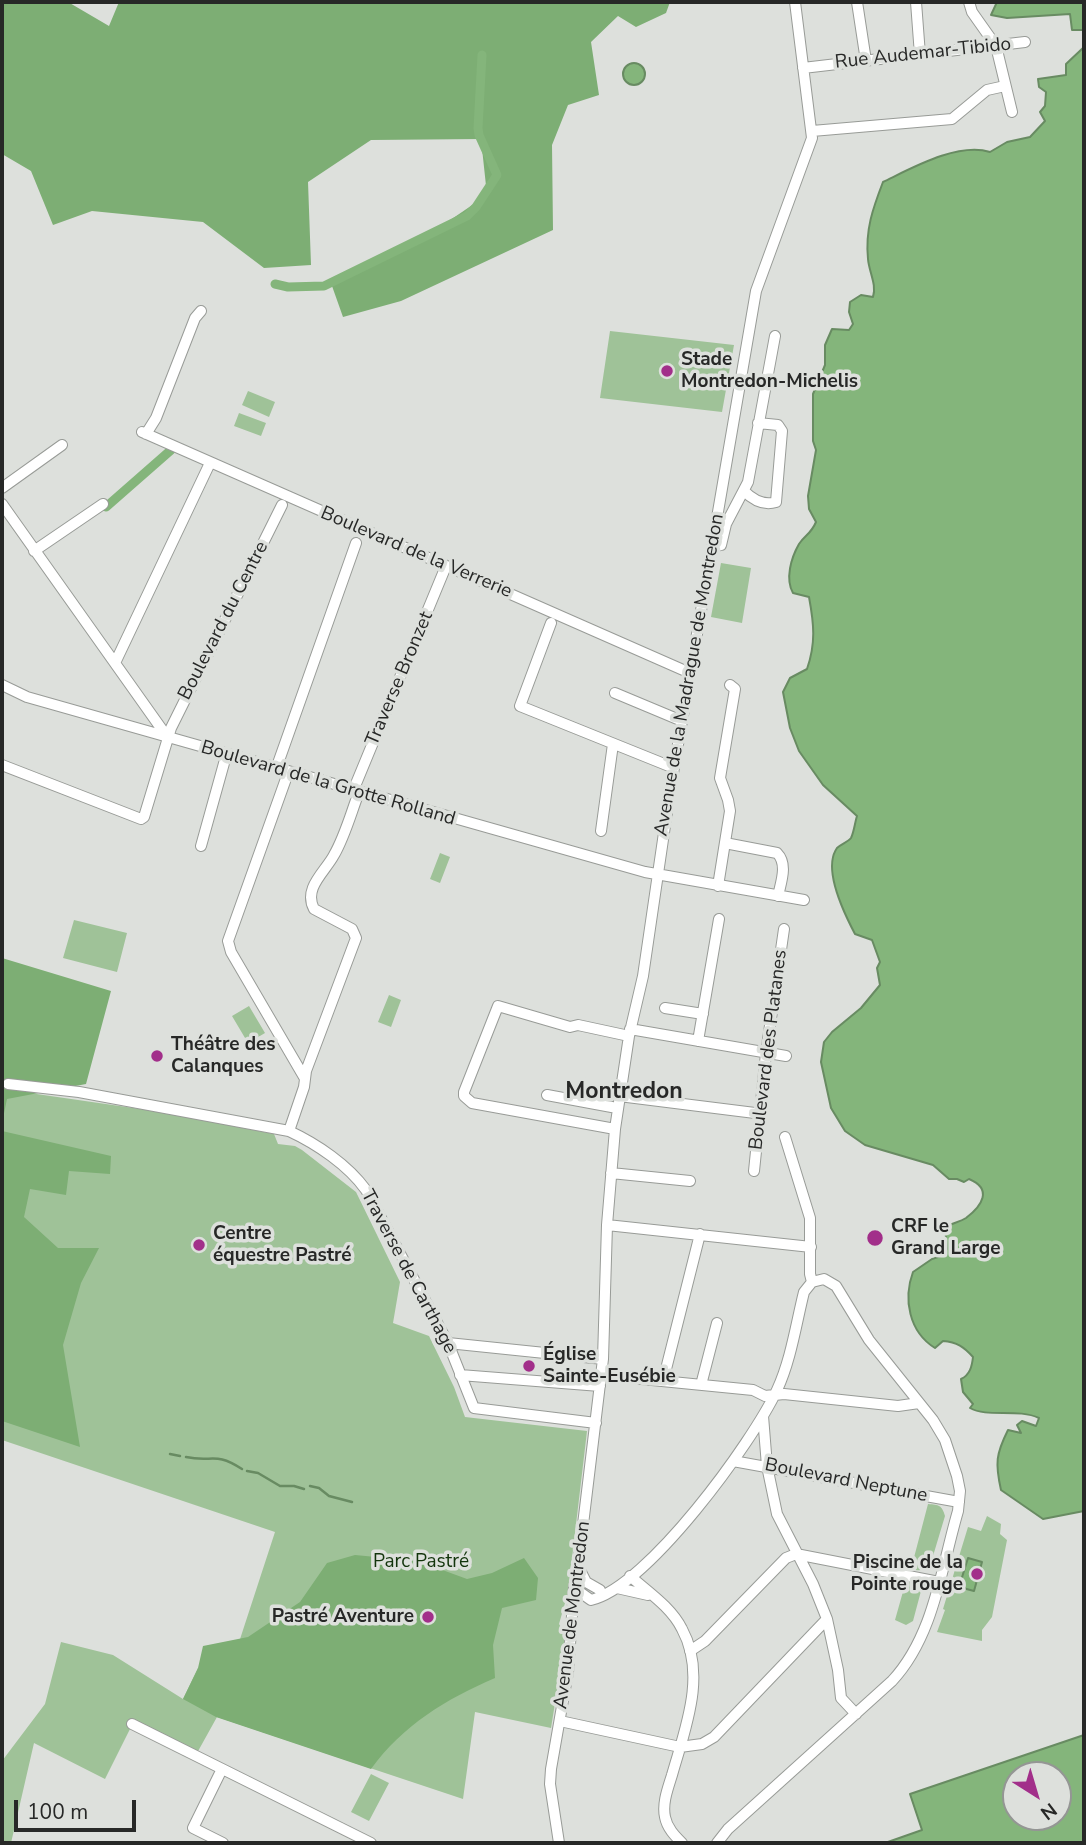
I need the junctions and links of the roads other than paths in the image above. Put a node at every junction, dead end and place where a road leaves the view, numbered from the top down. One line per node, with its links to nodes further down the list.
1 (795, 2): 9 (street, Avenue de la Madrague de Montredon)
2 (857, 2): 8 (street)
3 (916, 2): 7 (street)
4 (969, 2): 6 (street)
5 (1025, 42): 6 (street, Rue Audemar-Tibido)
6 (996, 46): 7 (street, Rue Audemar-Tibido); 10 (street)
7 (920, 55): 8 (street, Rue Audemar-Tibido)
8 (866, 61): 9 (street, Rue Audemar-Tibido)
9 (803, 68): 12 (street, Avenue de la Madrague de Montredon)
10 (1005, 86): 11 (street); 12 (street)
11 (1012, 113)
12 (812, 131): 24 (street, Avenue de la Madrague de Montredon)
13 (201, 312): 17 (street, Boulevard de la Verrerie)
14 (775, 336): 15 (street)
15 (758, 423): 19 (street); 19 (street)
16 (62, 445): 18 (street)
17 (210, 463): 26 (street, Boulevard de la Verrerie); 28 (street)
18 (2, 488)
19 (744, 491): 24 (street)
20 (2, 504): 25 (street)
21 (103, 504): 25 (street)
22 (282, 505): 34 (street, Boulevard du Centre)
23 (356, 542): 39 (street)
24 (712, 547): 29 (street, Avenue de la Madrague de Montredon)
25 (34, 551): 28 (street)
26 (446, 566): 29 (street, Boulevard de la Verrerie); 41 (street, Traverse Bronzet)
27 (551, 623): 35 (street)
28 (115, 663): 34 (street)
29 (690, 673): 33 (street, Avenue de la Madrague de Montredon)
30 (2, 685): 34 (street, Boulevard de la Grotte Rolland)
31 (730, 685): 43 (street)
32 (615, 693): 33 (street)
33 (682, 721): 38 (street, Avenue de la Madrague de Montredon)
34 (168, 738): 36 (street, Boulevard de la Grotte Rolland); 37 (street, Boulevard du Centre)
35 (614, 744): 38 (street); 42 (street)
36 (226, 756): 39 (street, Boulevard de la Grotte Rolland); 44 (street)
37 (2, 765)
38 (674, 768): 45 (street, Avenue de la Madrague de Montredon)
39 (276, 769): 40 (street, Boulevard de la Grotte Rolland)
40 (288, 773): 41 (street, Boulevard de la Grotte Rolland); 57 (street)
41 (356, 792): 45 (street, Boulevard de la Grotte Rolland); 57 (street)
42 (600, 831)
43 (725, 844): 46 (street); 47 (street)
44 (201, 846)
45 (657, 875): 46 (street, Boulevard de la Grotte Rolland); 53 (street, Avenue de la Madrague de Montredon)
46 (718, 886): 47 (street, Boulevard de la Grotte Rolland)
47 (778, 896): 48 (street, Boulevard de la Grotte Rolland)
48 (804, 900)
49 (719, 919): 52 (street)
50 (784, 929): 55 (street, Boulevard des Platanes)
51 (665, 1008): 52 (street)
52 (703, 1014): 54 (street)
53 (629, 1032): 54 (street); 60 (street, Avenue de la Madrague de Montredon); 63 (street)
54 (698, 1041): 55 (street)
55 (766, 1053): 56 (street); 66 (street, Boulevard des Platanes)
56 (786, 1056)
57 (304, 1077): 64 (street)
58 (8, 1084): 64 (street, Traverse de Carthage)
59 (547, 1095): 61 (street)
60 (619, 1096): 61 (street, Avenue de la Madrague de Montredon); 62 (street)
61 (617, 1108): 63 (street, Avenue de la Madrague de Montredon)
62 (755, 1113)
63 (615, 1129): 67 (street, Avenue de la Madrague de Montredon)
64 (289, 1131): 74 (street, Traverse de Carthage)
65 (785, 1137): 71 (street)
66 (754, 1171)
67 (611, 1173): 68 (street); 69 (street, Avenue de la Madrague de Montredon)
68 (690, 1181)
69 (607, 1225): 70 (street); 75 (street, Avenue de la Madrague de Montredon)
70 (700, 1234): 71 (street); 78 (street)
71 (811, 1247): 72 (street)
72 (812, 1282): 80 (street); 81 (street)
73 (717, 1323): 79 (street)
74 (448, 1343): 75 (street); 76 (street, Traverse de Carthage)
75 (603, 1359): 77 (street, Avenue de la Madrague de Montredon)
76 (460, 1375): 77 (street); 83 (street, Traverse de Carthage)
77 (601, 1380): 78 (street); 83 (street, Avenue de Montredon)
78 (663, 1381): 79 (street)
79 (701, 1385): 80 (street)
80 (775, 1395): 81 (street); 82 (street)
81 (919, 1403): 86 (street)
82 (763, 1416): 84 (street); 85 (street)
83 (596, 1423): 88 (street, Avenue de Montredon)
84 (733, 1461): 85 (street, Boulevard Neptune); 89 (street)
85 (767, 1466): 86 (street, Boulevard Neptune); 87 (street)
86 (959, 1502): 90 (street)
87 (796, 1554): 90 (street); 97 (street); 98 (street)
88 (579, 1566): 91 (street, Avenue de Montredon); 93 (street)
89 (630, 1576): 92 (street); 93 (street); 94 (street)
90 (933, 1580): 99 (street)
91 (574, 1588): 95 (street); 96 (street, Avenue de Montredon)
92 (617, 1588): 94 (street); 95 (street)
93 (600, 1590): 95 (street)
94 (650, 1596): 98 (street)
95 (587, 1598): 96 (street)
96 (573, 1619): 100 (street, Avenue de Montredon)
97 (827, 1619): 99 (street); 102 (street)
98 (690, 1651): 102 (street)
99 (856, 1714): 108 (street)
100 (560, 1721): 102 (street); 106 (street, Avenue de Montredon)
101 (132, 1724): 103 (street)
102 (680, 1746): 107 (street)
103 (222, 1769): 104 (street); 105 (street)
104 (223, 1843)
105 (372, 1843)
106 (559, 1843)
107 (682, 1843)
108 (717, 1843)

